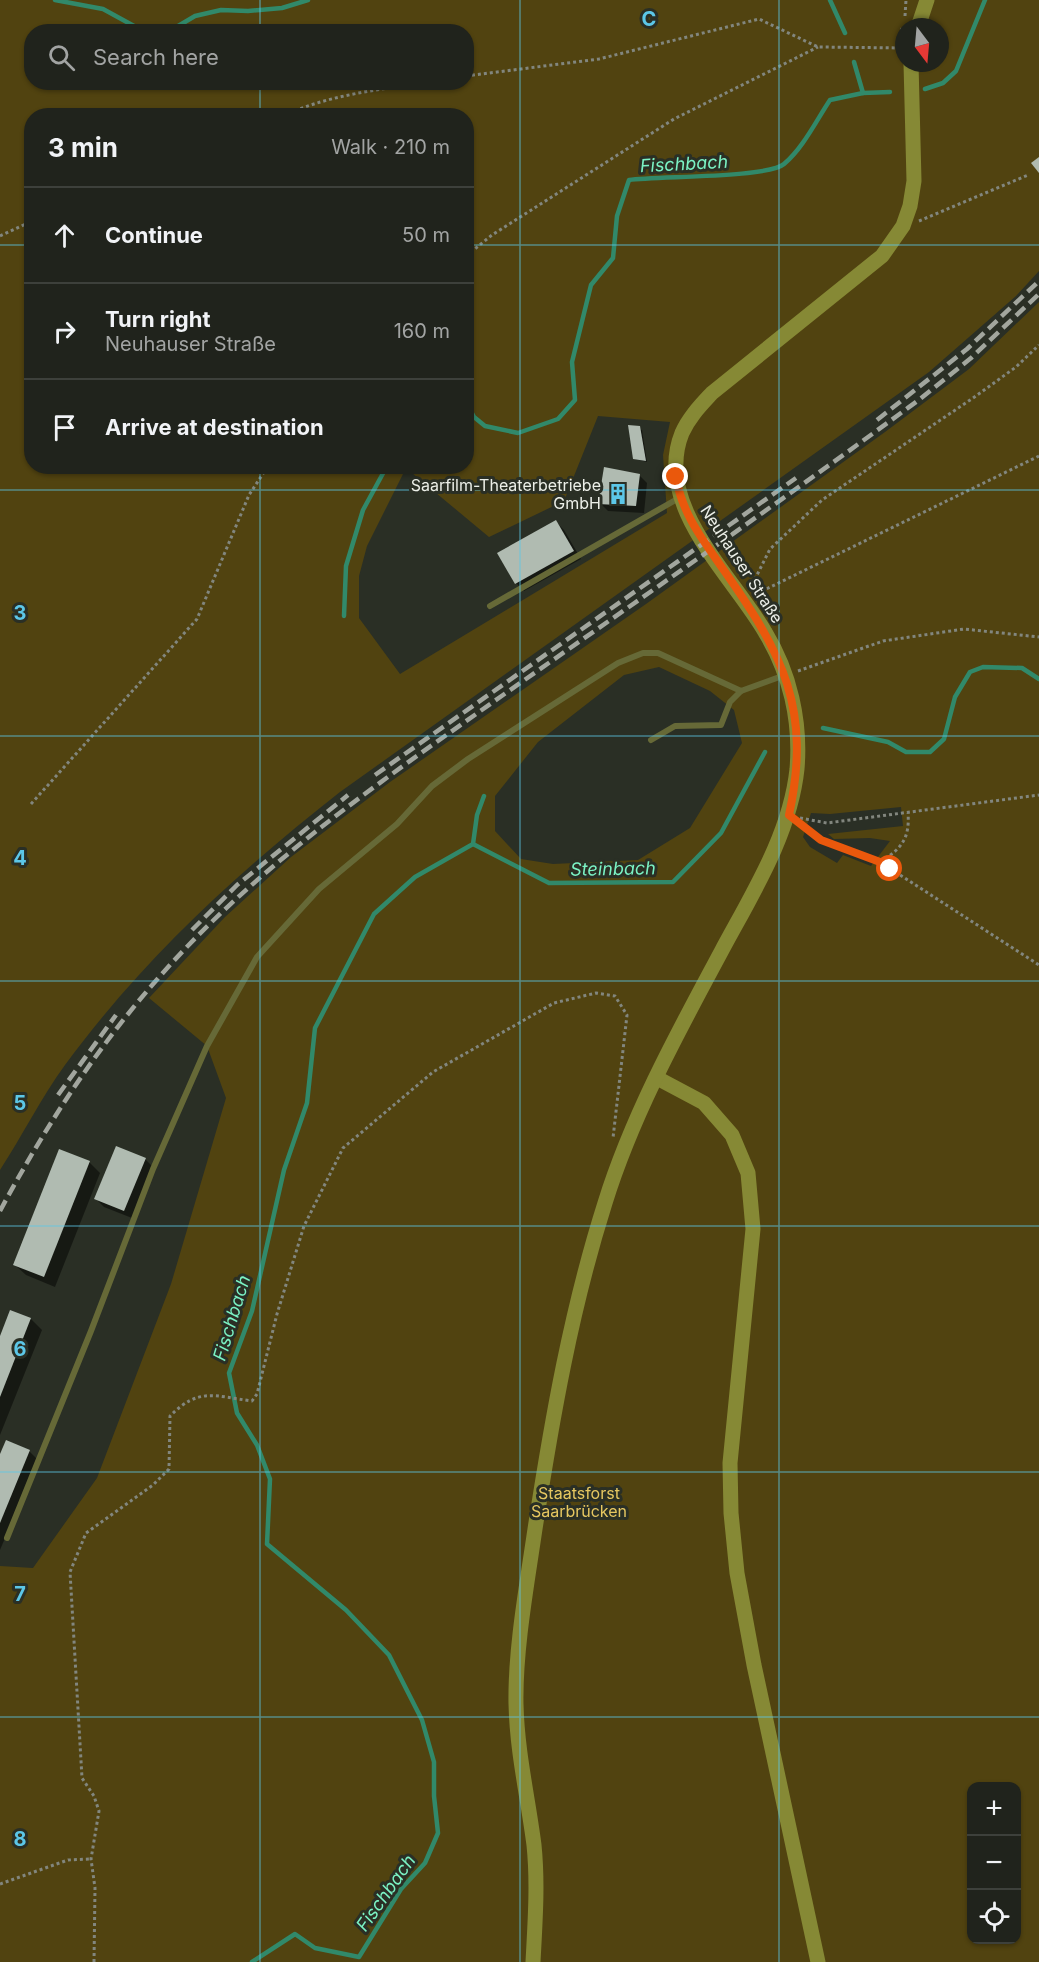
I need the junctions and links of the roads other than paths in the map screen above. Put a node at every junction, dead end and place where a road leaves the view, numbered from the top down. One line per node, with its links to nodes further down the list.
1 (927, 0): 2 (main road)
2 (921, 18)
3 (911, 72): 4 (main road, Neuhauser Straße)
4 (680, 498): 5 (lane); 6 (main road, Neuhauser Straße)
5 (490, 606)
6 (785, 675): 7 (lane); 9 (main road, Neuhauser Straße)
7 (741, 691): 8 (lane); 10 (lane)
8 (651, 740)
9 (657, 1078): 11 (main road, Neuhauser Straße); 12 (main road)
10 (7, 1538)
11 (533, 1962)
12 (818, 1962)

